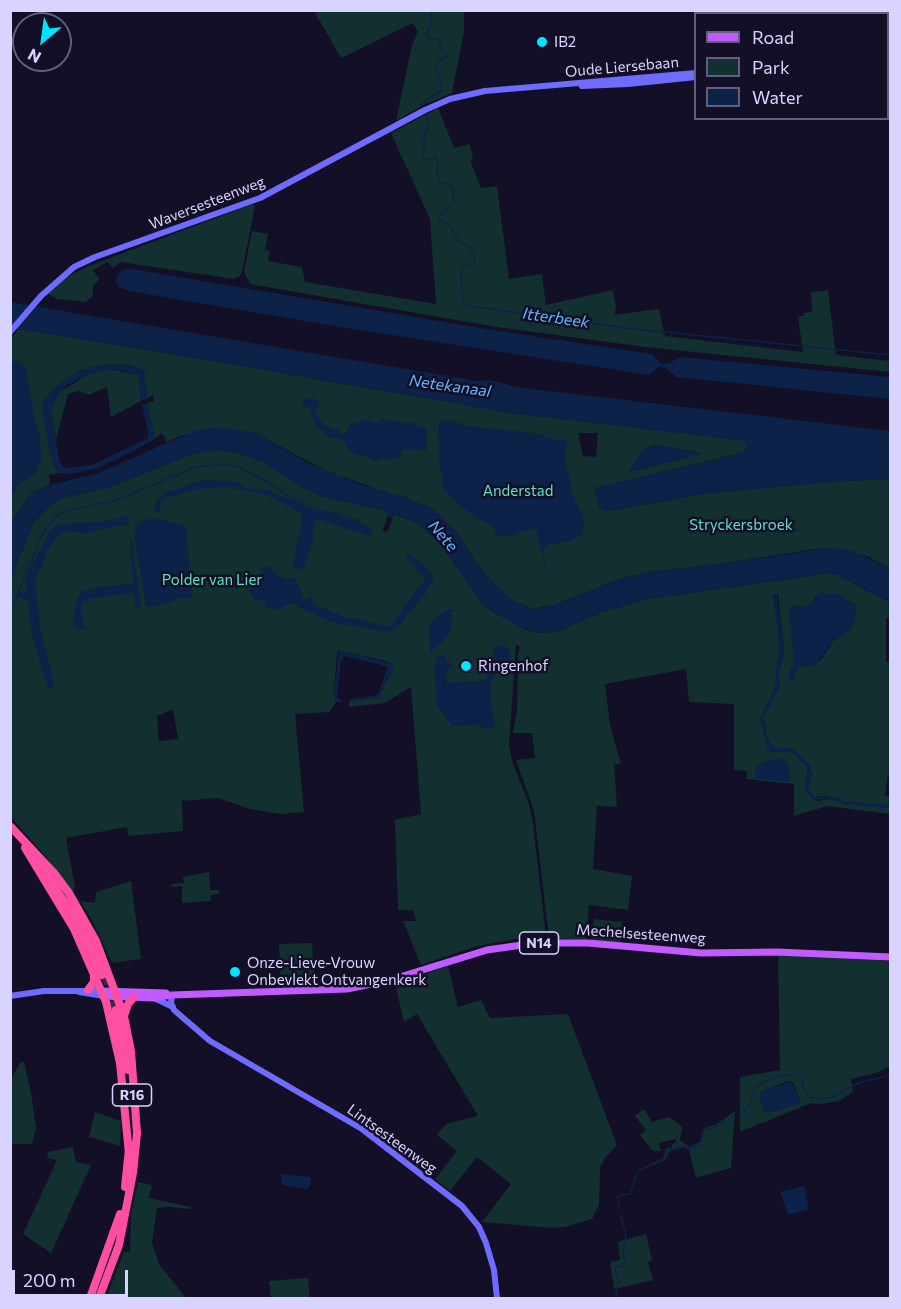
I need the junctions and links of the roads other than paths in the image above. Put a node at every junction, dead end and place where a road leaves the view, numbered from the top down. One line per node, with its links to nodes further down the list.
1 (694, 73): 3 (main road, Oude Liersebaan)
2 (694, 77): 3 (main road, Oude Liersebaan)
3 (551, 86): 4 (main road, Oude Liersebaan)
4 (425, 110): 5 (main road, Waversesteenweg)
5 (10, 332)
6 (10, 826): 8 (highway)
7 (10, 833): 8 (highway)
8 (27, 848): 10 (highway); 14 (highway)
9 (891, 955): 15 (main road, Mechelsesteenweg / N14)
10 (100, 974): 11 (highway); 13 (highway)
11 (88, 990): 12 (main road, Mechelsesteenweg / N14); 13 (main road, Mechelsesteenweg / N14)
12 (79, 992): 13 (main road, Mechelsesteenweg / N14); 16 (main road, Mechelsesteenweg / N14)
13 (103, 993): 14 (main road, Mechelsesteenweg / N14); 21 (highway)
14 (116, 994): 15 (main road, Mechelsesteenweg / N14); 17 (main road, Mechelsesteenweg / N14); 20 (highway)
15 (172, 994): 18 (main road, Mechelsesteenweg / N14); 19 (main road)
16 (10, 996)
17 (134, 997): 18 (main road, Mechelsesteenweg / N14); 20 (highway)
18 (153, 998): 19 (main road, Lintsesteenweg)
19 (172, 1007): 25 (main road, Lintsesteenweg)
20 (124, 1016): 22 (highway)
21 (129, 1154): 22 (highway, R16); 23 (highway, R16)
22 (130, 1182): 24 (highway, R16)
23 (90, 1299)
24 (99, 1299)
25 (497, 1299)

